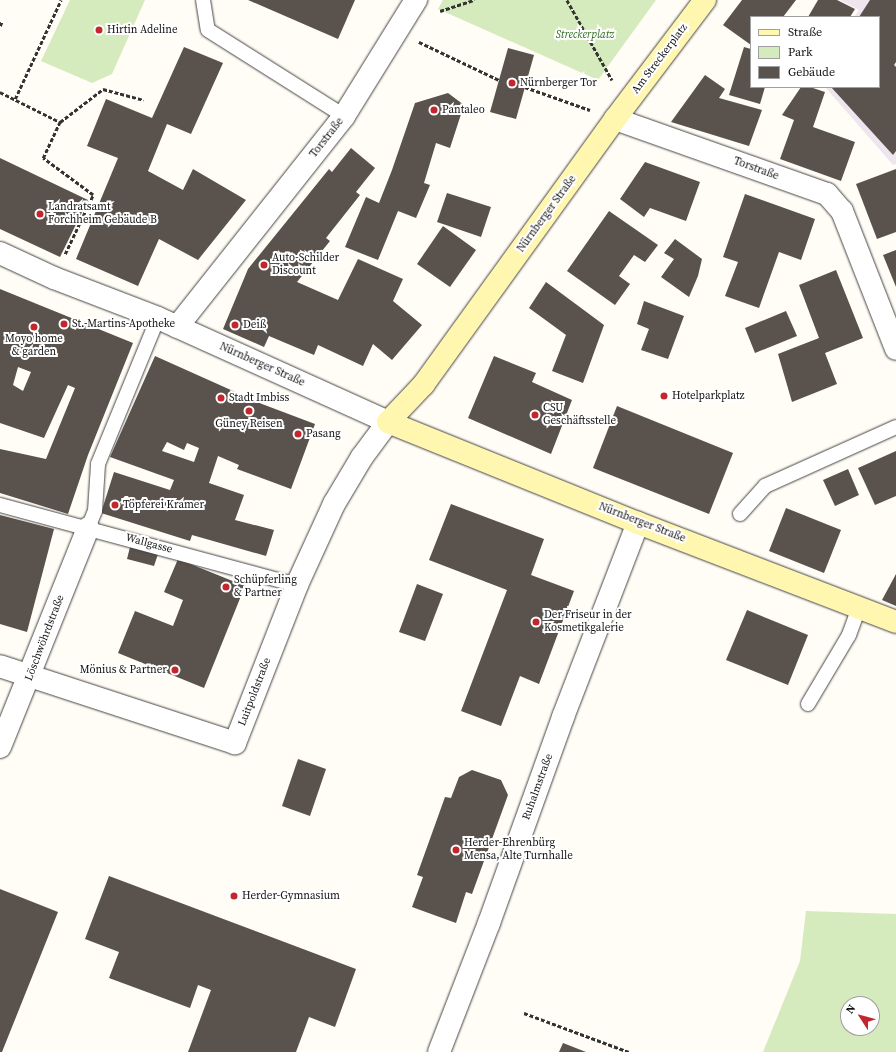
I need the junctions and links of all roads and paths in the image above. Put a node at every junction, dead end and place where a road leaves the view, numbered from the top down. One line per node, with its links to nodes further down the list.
1 (61, 0): 12 (path)
2 (203, 0): 15 (lane)
3 (416, 0): 8 (street)
4 (567, 0): 14 (path)
5 (705, 0): 14 (street, Am Streckerplatz)
6 (2, 21): 7 (path)
7 (0, 26)
8 (396, 32): 9 (path); 15 (street, Torstraße)
9 (499, 80)
10 (525, 87): 14 (path)
11 (0, 92): 12 (path)
12 (15, 99): 16 (path)
13 (144, 100): 16 (path)
14 (621, 112): 20 (street, Torstraße); 21 (street, Nürnberger Straße)
15 (344, 116): 19 (street, Torstraße)
16 (60, 122): 18 (path)
17 (0, 253): 18 (street, Nürnberger Straße)
18 (54, 278): 19 (street, Nürnberger Straße)
19 (168, 323): 21 (street, Nürnberger Straße); 26 (lane)
20 (896, 349)
21 (388, 422): 25 (street, Nürnberger Straße); 27 (street, Luitpoldstraße)
22 (896, 427): 24 (lane)
23 (0, 505): 26 (lane, Wallgasse)
24 (740, 514)
25 (638, 522): 28 (street, Nürnberger Straße); 35 (street, Ruhalmstraße)
26 (88, 528): 27 (lane, Wallgasse); 31 (street, Löschwöhrdstraße)
27 (297, 585): 31 (street, Luitpoldstraße)
28 (859, 608): 29 (street, Nürnberger Straße); 32 (lane)
29 (896, 622)
30 (0, 666): 31 (street, Luitpoldstraße)
31 (30, 675): 33 (street, Löschwöhrdstraße)
32 (808, 704)
33 (0, 747)
34 (524, 1013): 36 (path)
35 (440, 1052)
36 (629, 1052)

